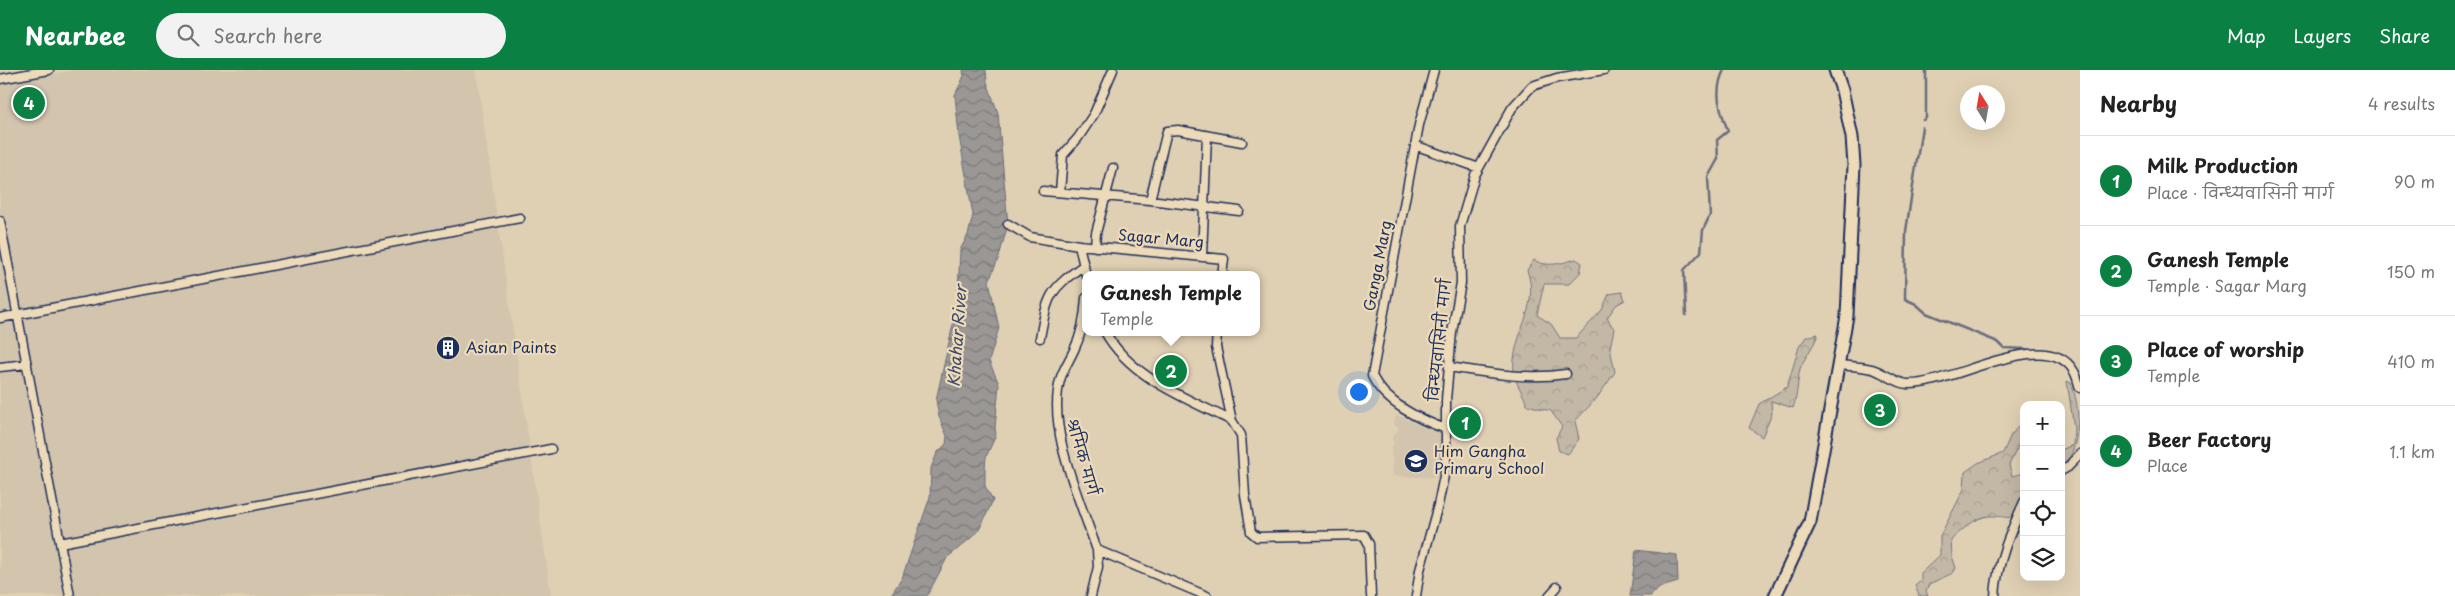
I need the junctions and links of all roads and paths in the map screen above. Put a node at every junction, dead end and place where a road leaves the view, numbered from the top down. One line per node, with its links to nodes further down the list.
1 (49, 70): 6 (street)
2 (1113, 70): 13 (street)
3 (1434, 70): 9 (street, Ganga Marg)
4 (1604, 70): 11 (street, विन्ध्यवासिनी मार्ग)
5 (1835, 70): 34 (main road)
6 (0, 79)
7 (1207, 136): 8 (street); 15 (street); 16 (street)
8 (1242, 142)
9 (1417, 146): 11 (street); 40 (street, Ganga Marg)
10 (1113, 168): 14 (street)
11 (1479, 168): 36 (street, विन्ध्यवासिनी मार्ग)
12 (1043, 191): 13 (street)
13 (1060, 192): 14 (street)
14 (1105, 197): 15 (street); 22 (street)
15 (1150, 200): 16 (street)
16 (1205, 206): 17 (street); 23 (street)
17 (1239, 211)
18 (520, 218): 27 (street)
19 (0, 221): 27 (street)
20 (1008, 224): 21 (street, Sagar Marg)
21 (1078, 245): 22 (street, Sagar Marg); 24 (street)
22 (1095, 247): 23 (street, Sagar Marg)
23 (1202, 257): 26 (street, Sagar Marg)
24 (1084, 265): 25 (street); 32 (street)
25 (1085, 271)
26 (1222, 271)
27 (18, 314): 28 (street); 33 (street)
28 (0, 318)
29 (1082, 326): 46 (street, श्रमिक मार्ग)
30 (1108, 336): 39 (street)
31 (1217, 336): 39 (street)
32 (1040, 338)
33 (27, 364): 35 (street); 45 (street)
34 (1838, 365): 38 (street); 54 (main road)
35 (0, 367)
36 (1449, 367): 37 (street); 40 (street, विन्ध्यवासिनी मार्ग)
37 (1566, 374)
38 (2080, 388)
39 (1232, 421): 51 (street)
40 (1446, 429): 52 (street, विन्ध्यवासिनी मार्ग)
41 (551, 449): 45 (street)
42 (2080, 454): 43 (street)
43 (2065, 467)
44 (2020, 511): 55 (street)
45 (60, 543): 48 (street)
46 (1097, 550): 49 (street, श्रमिक मार्ग); 50 (street)
47 (1557, 587): 53 (street)
48 (70, 596)
49 (1092, 596)
50 (1207, 596)
51 (1372, 596)
52 (1416, 596)
53 (1550, 596)
54 (1775, 596)
55 (1995, 596)

